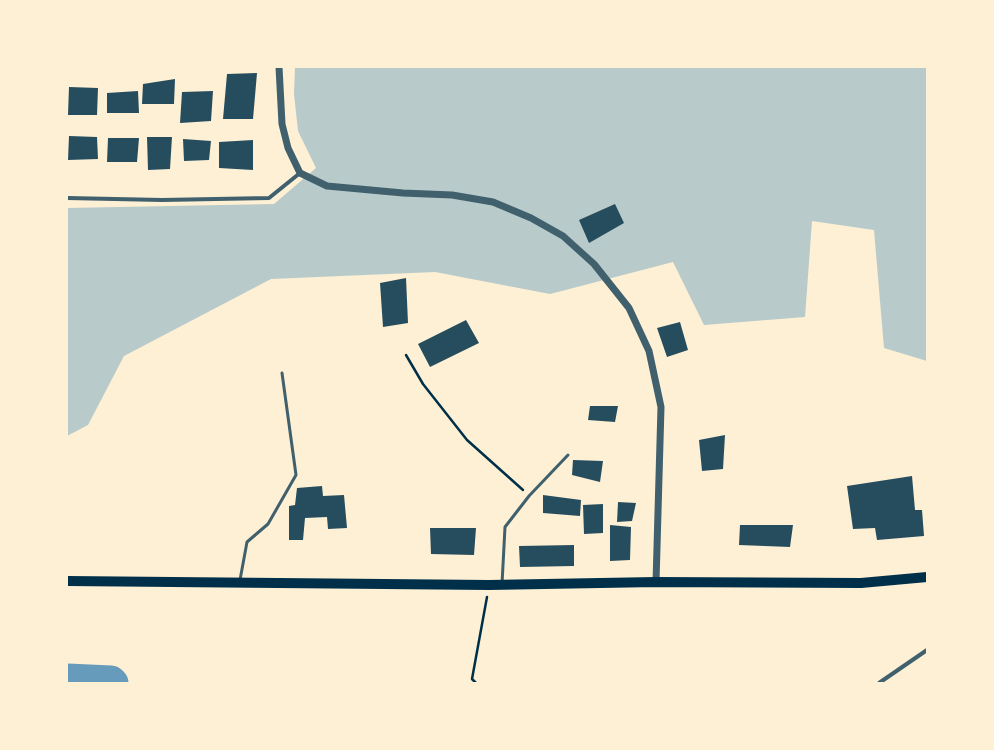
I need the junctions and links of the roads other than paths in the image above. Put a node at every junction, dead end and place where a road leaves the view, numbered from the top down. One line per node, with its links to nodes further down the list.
1 (279, 67): 2 (street)
2 (300, 173): 3 (street); 9 (street)
3 (67, 198)
4 (282, 373): 8 (lane)
5 (568, 455): 10 (lane)
6 (927, 577): 9 (main road)
7 (67, 581): 8 (main road)
8 (239, 582): 10 (main road)
9 (656, 582): 10 (main road)
10 (502, 584)
11 (927, 650): 12 (street)
12 (879, 683)

